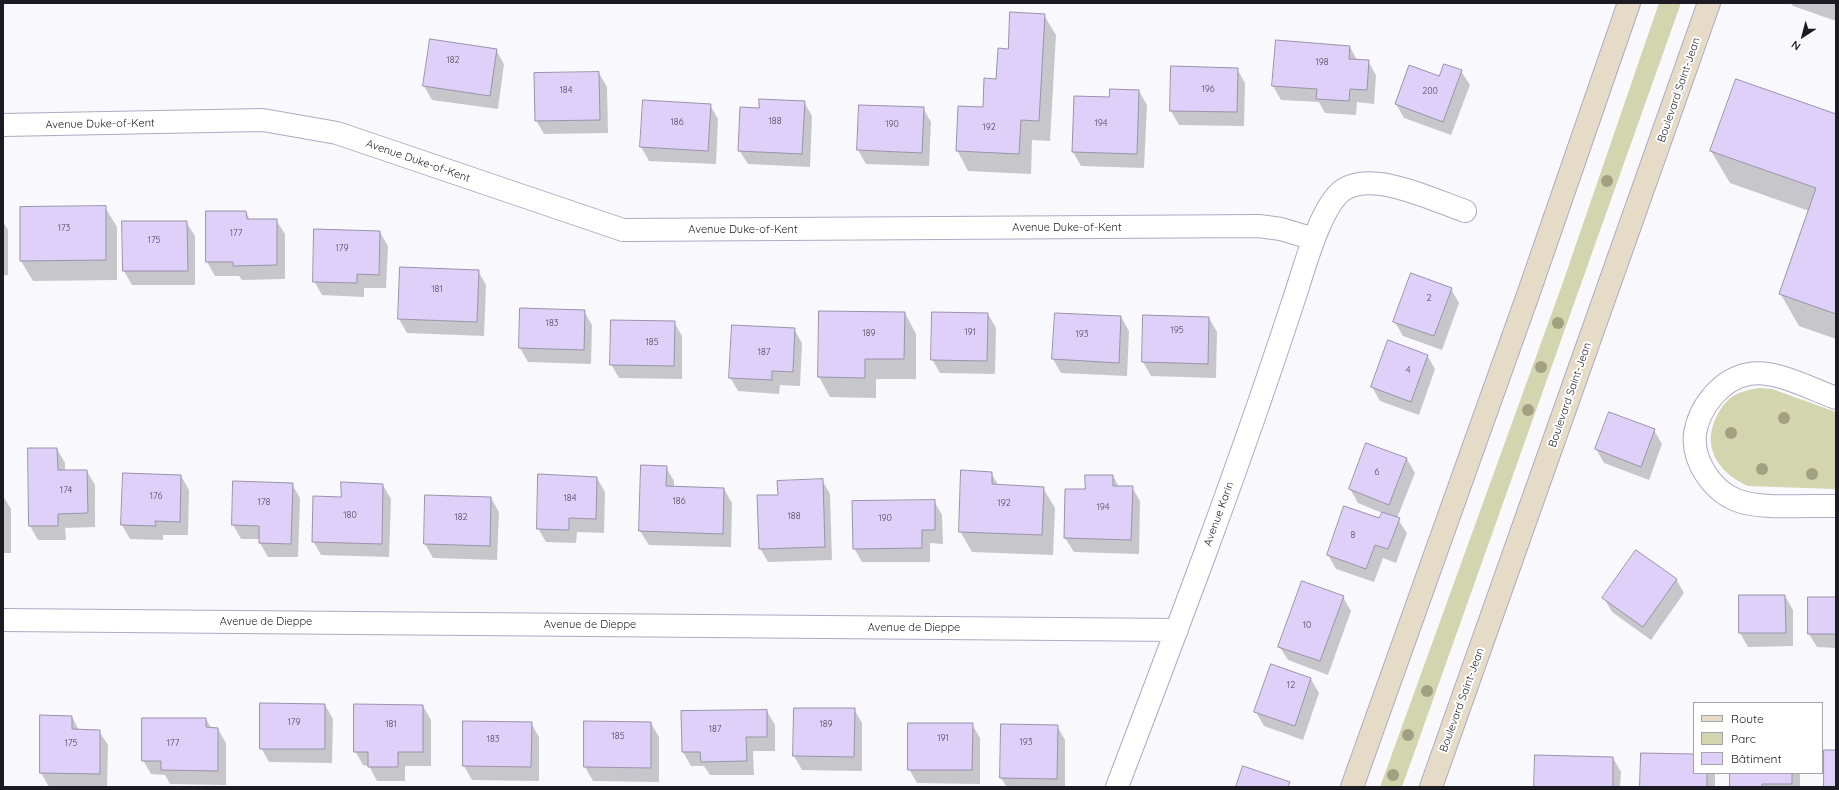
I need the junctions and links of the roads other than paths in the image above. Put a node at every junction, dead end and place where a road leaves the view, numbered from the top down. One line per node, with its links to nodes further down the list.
1 (1629, 3): 11 (main road)
2 (1709, 3): 12 (main road, Boulevard Saint-Jean)
3 (3, 126): 5 (street, Avenue Duke-of-Kent)
4 (1464, 211): 5 (street)
5 (1314, 239): 9 (street, Avenue Karin)
6 (1836, 398): 7 (street)
7 (1836, 506)
8 (3, 620): 9 (street, Avenue de Dieppe)
9 (1177, 630): 10 (street, Avenue Karin)
10 (1117, 787)
11 (1352, 787)
12 (1431, 787)

